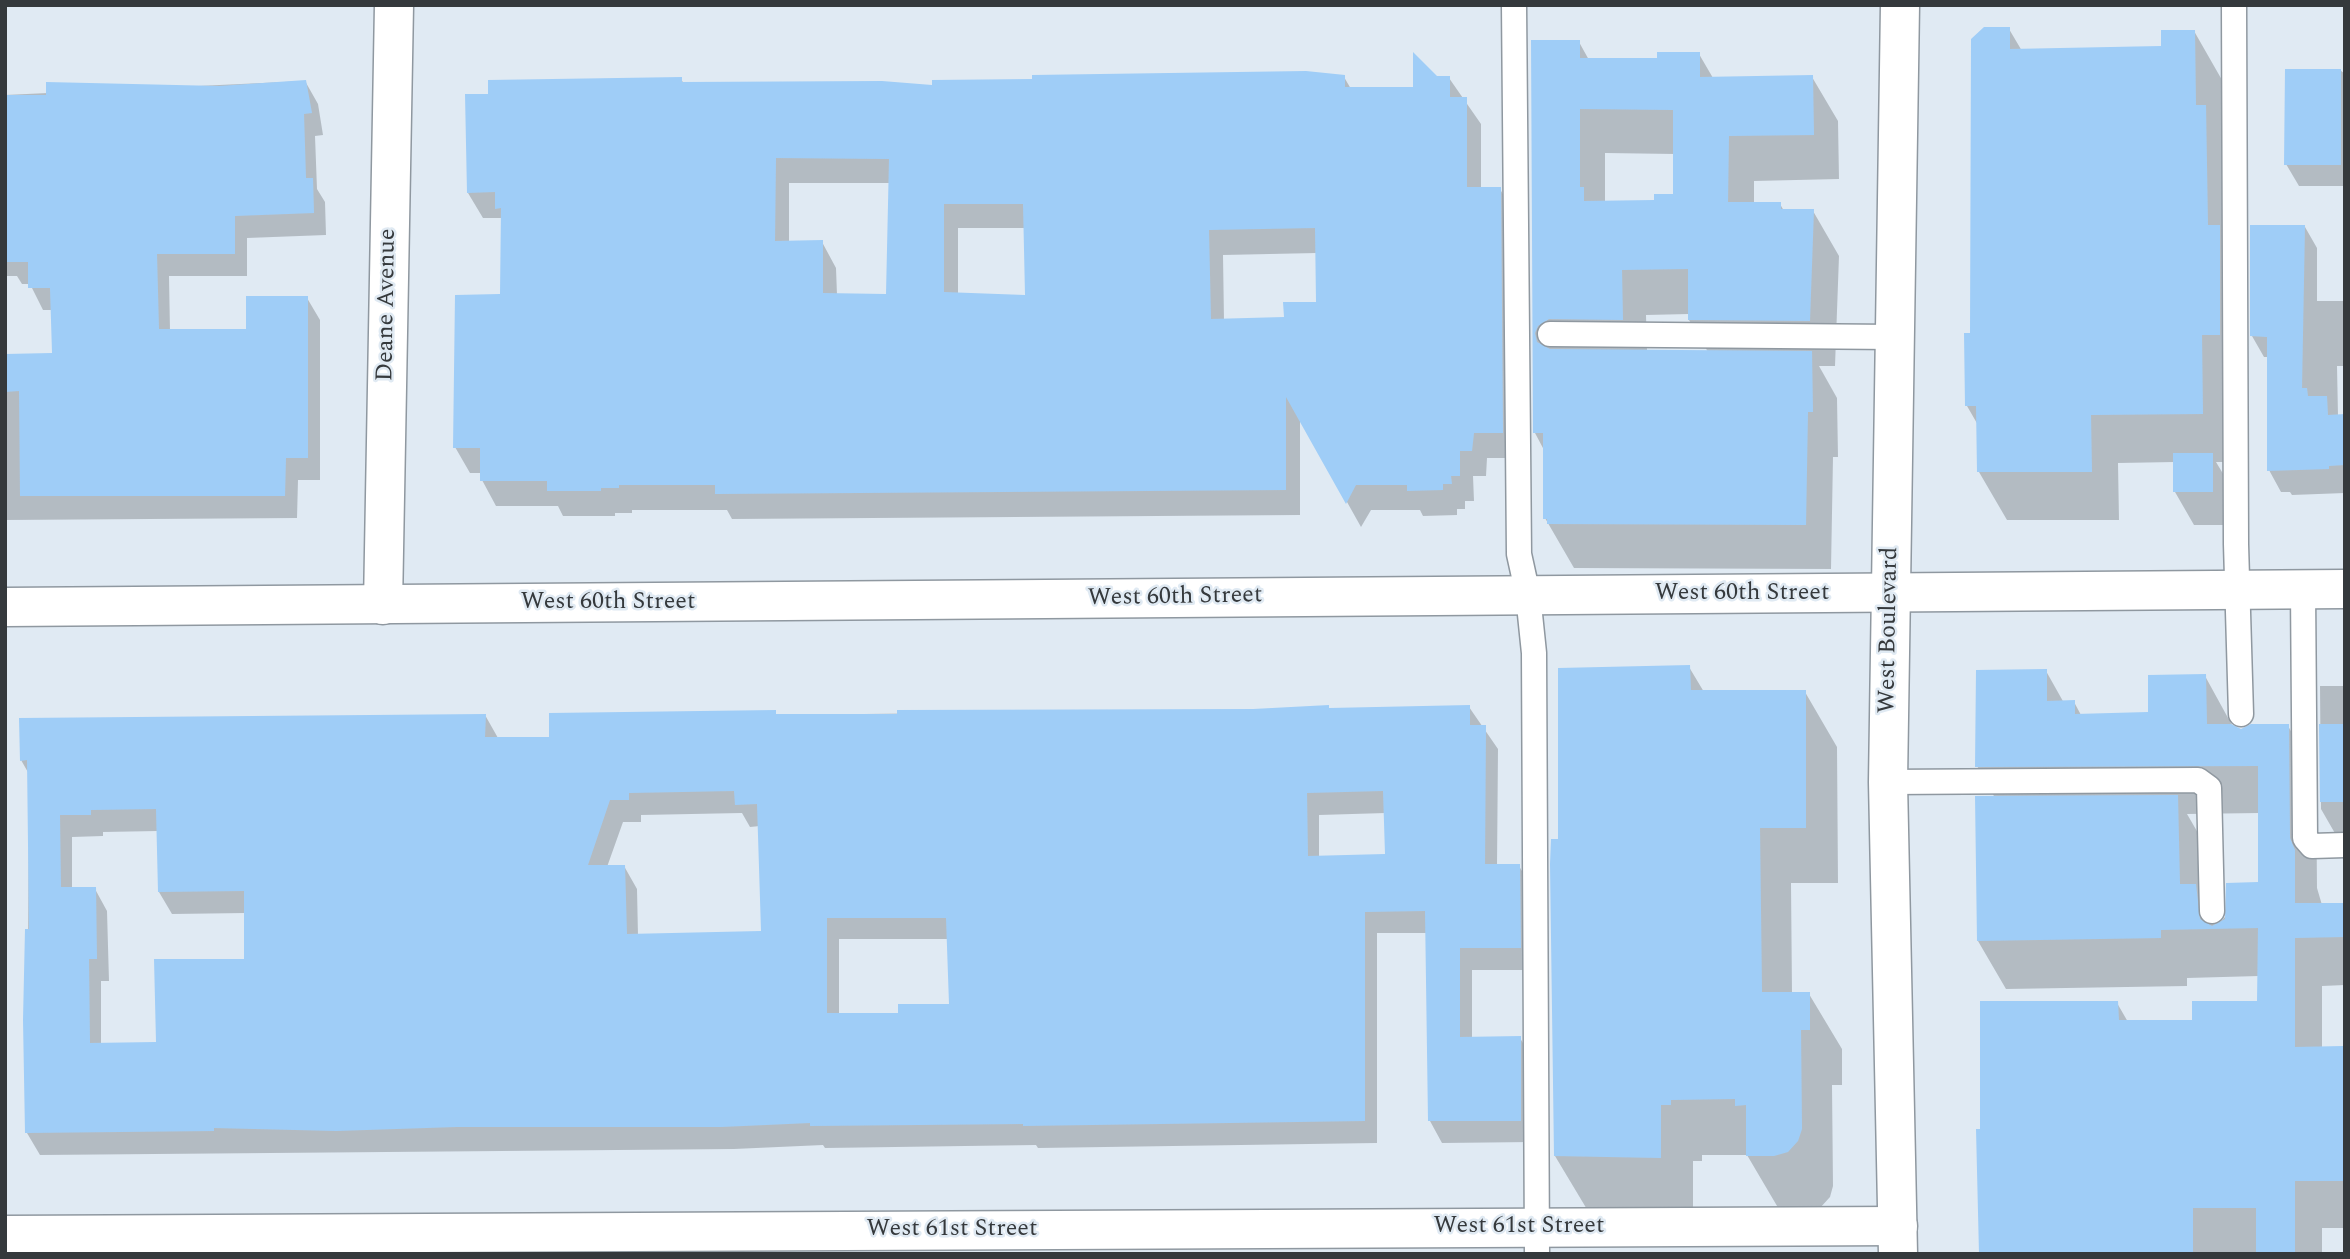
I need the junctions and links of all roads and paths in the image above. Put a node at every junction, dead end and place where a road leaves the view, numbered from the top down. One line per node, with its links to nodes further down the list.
1 (394, 5): 12 (street, Deane Avenue)
2 (1514, 5): 11 (lane)
3 (1900, 5): 6 (street, West Boulevard)
4 (2234, 5): 8 (lane)
5 (1550, 334): 6 (lane)
6 (1895, 337): 10 (street, West Boulevard)
7 (2345, 589): 9 (street, West 60th Street)
8 (2237, 590): 9 (street, West 60th Street); 10 (street, West 60th Street); 14 (lane)
9 (2303, 590): 16 (lane)
10 (1890, 593): 11 (street, West 60th Street); 15 (street, West Boulevard)
11 (1528, 595): 12 (street, West 60th Street); 19 (lane)
12 (383, 605): 13 (street, West 60th Street)
13 (5, 607)
14 (2241, 714)
15 (1888, 782): 17 (lane); 20 (street, West Boulevard)
16 (2345, 845)
17 (2212, 911)
18 (5, 1235): 19 (street, West 61st Street)
19 (1537, 1240): 20 (street, West 61st Street)
20 (1898, 1240)

